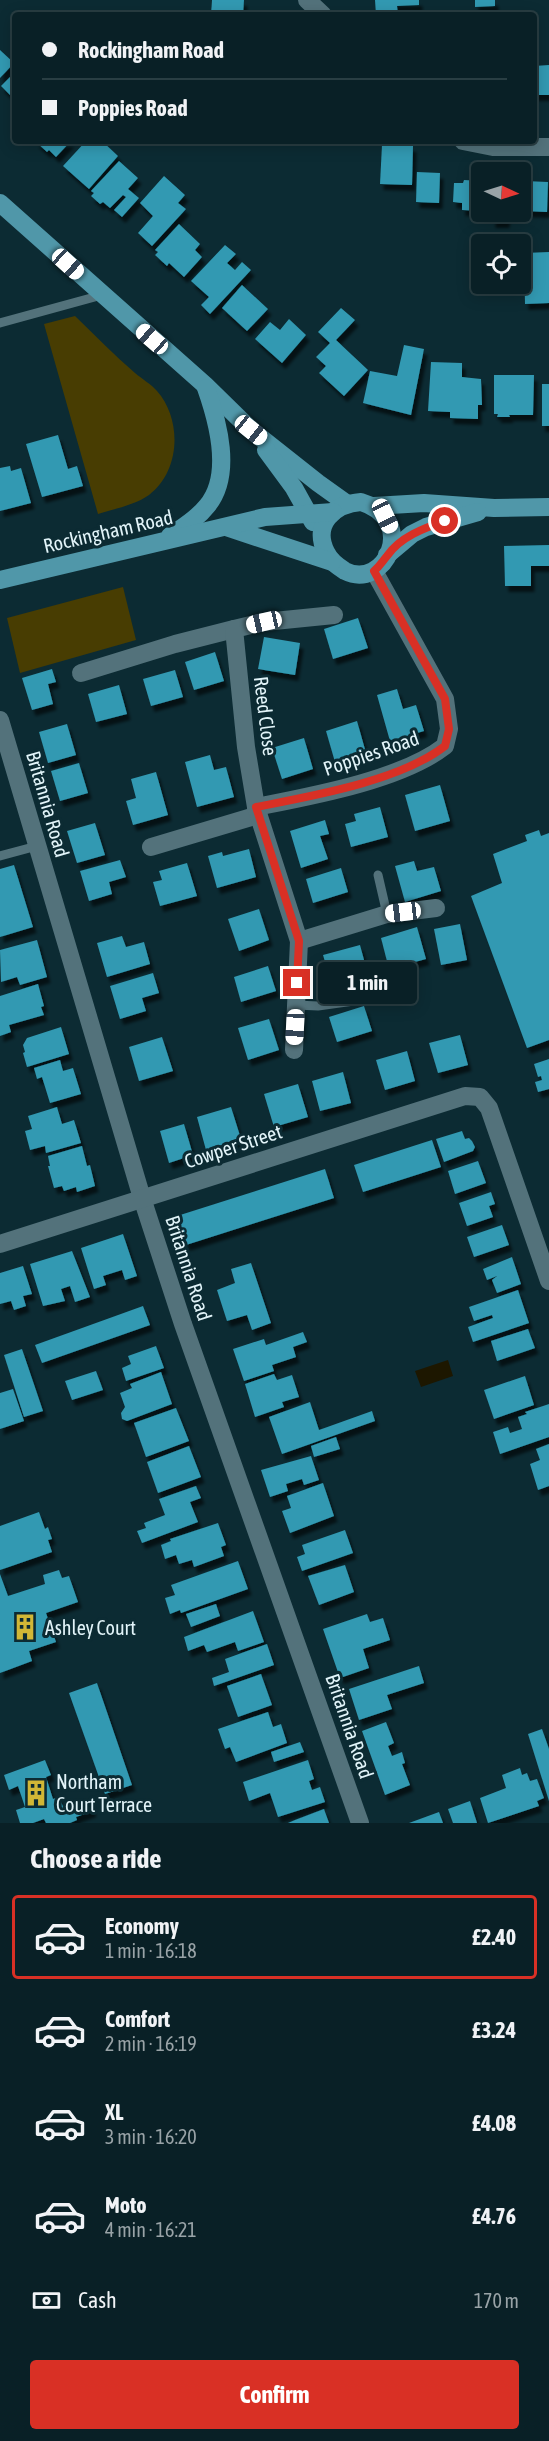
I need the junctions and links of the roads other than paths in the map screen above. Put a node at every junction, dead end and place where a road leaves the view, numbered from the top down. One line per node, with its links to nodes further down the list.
1 (308, 0): 2 (street)
2 (320, 12)
3 (478, 144): 4 (street)
4 (549, 147)
5 (0, 203): 6 (main road)
6 (102, 295): 7 (lane); 8 (main road)
7 (0, 323)
8 (206, 385): 9 (main road); 16 (main road)
9 (251, 430): 12 (main road); 14 (main road)
10 (374, 506): 12 (main road); 13 (main road); 18 (main road)
11 (549, 507): 13 (main road)
12 (340, 508): 14 (main road, Rockingham Road); 17 (main road)
13 (494, 508): 18 (main road)
14 (309, 514): 15 (main road, Rockingham Road); 17 (main road)
15 (226, 527): 16 (main road, Rockingham Road); 17 (main road)
16 (159, 543): 20 (main road, Rockingham Road)
17 (328, 554): 19 (main road)
18 (387, 555): 19 (main road)
19 (374, 571): 25 (street, Poppies Road)
20 (0, 580)
21 (334, 615): 22 (street)
22 (234, 629): 23 (street); 25 (street, Reed Close)
23 (81, 673)
24 (0, 720): 26 (street, Britannia Road)
25 (257, 811): 27 (street); 32 (street)
26 (37, 846): 28 (lane); 36 (street, Britannia Road)
27 (151, 847)
28 (0, 856)
29 (378, 875): 31 (lane)
30 (435, 908): 31 (street)
31 (387, 914): 32 (street)
32 (299, 941): 34 (street)
33 (361, 1000): 34 (lane)
34 (296, 1005): 35 (street)
35 (294, 1050)
36 (142, 1198): 37 (street, Cowper Street); 38 (street, Cowper Street); 39 (street, Britannia Road)
37 (0, 1245)
38 (549, 1281)
39 (360, 1823)

